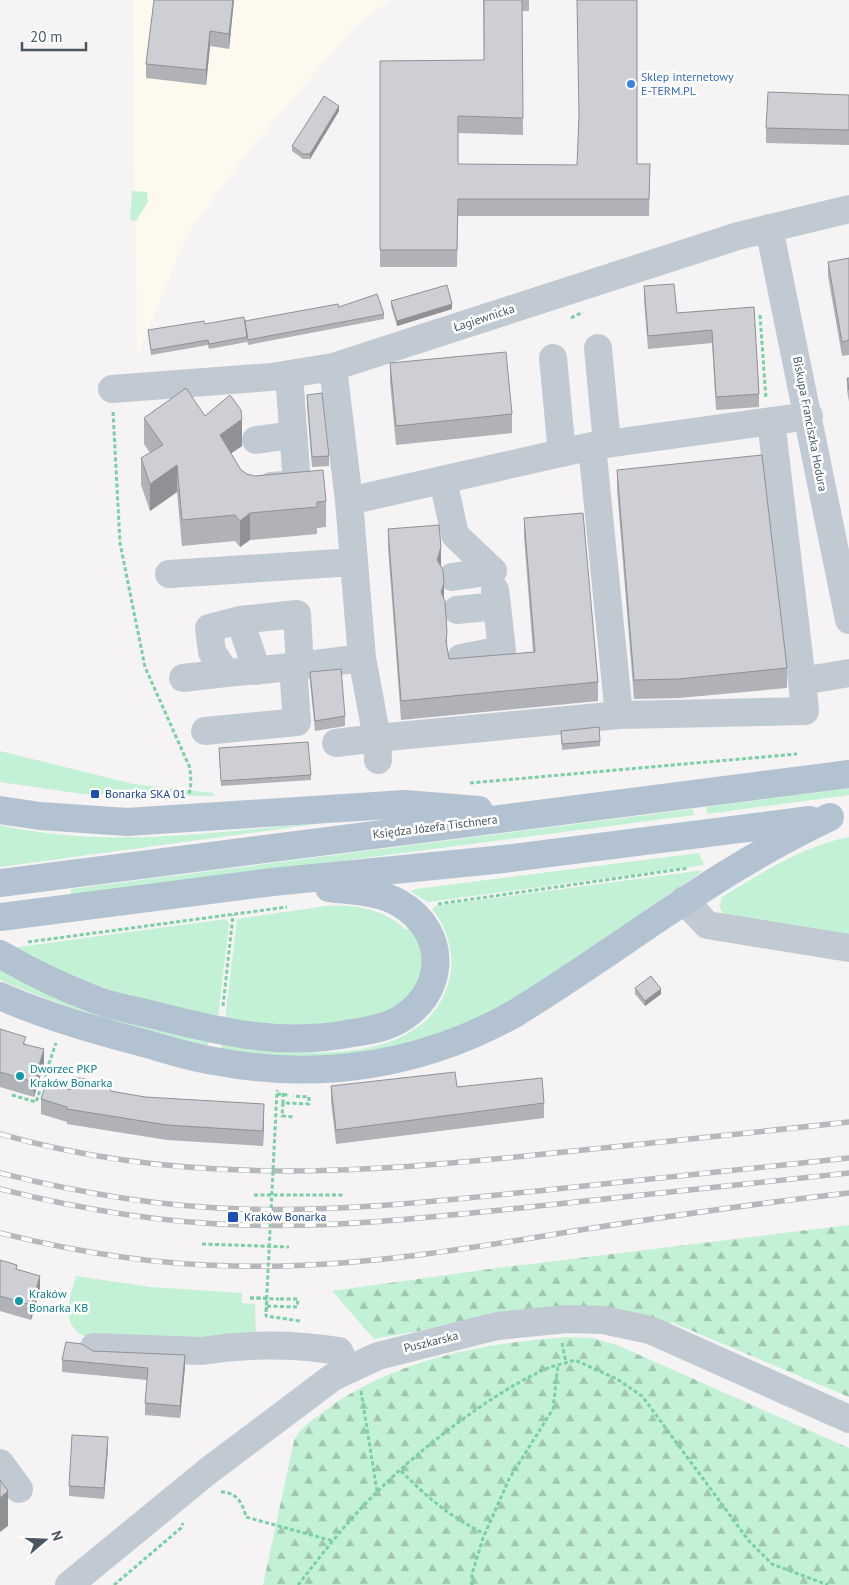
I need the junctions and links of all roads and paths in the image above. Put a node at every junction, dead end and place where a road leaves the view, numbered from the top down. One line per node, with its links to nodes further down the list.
1 (849, 209): 2 (street, Łagiewnicka)
2 (769, 228): 6 (street, Łagiewnicka); 10 (street, Biskupa Franciszka Hodura)
3 (760, 306): 9 (path)
4 (598, 348): 13 (street)
5 (553, 358): 14 (street)
6 (333, 367): 7 (street, Łagiewnicka); 19 (street)
7 (289, 374): 8 (street, Łagiewnicka); 11 (street)
8 (112, 389): 44 (path)
9 (769, 415): 10 (street); 13 (street); 36 (street)
10 (809, 416): 20 (street, Biskupa Franciszka Hodura)
11 (293, 435): 12 (street); 17 (street)
12 (256, 440)
13 (600, 446): 14 (street); 37 (street)
14 (562, 453): 15 (street)
15 (443, 480): 19 (street); 22 (street)
16 (326, 481): 17 (street)
17 (297, 484): 18 (street)
18 (254, 487)
19 (349, 501): 21 (street)
20 (842, 549): 28 (street, Biskupa Franciszka Hodura)
21 (354, 562): 23 (street); 29 (street)
22 (493, 571): 24 (street); 25 (street)
23 (169, 574)
24 (452, 577)
25 (497, 606): 26 (street); 30 (street)
26 (457, 610)
27 (240, 620): 31 (street); 32 (street); 33 (street)
28 (849, 620)
29 (362, 658): 31 (street); 40 (street)
30 (461, 658)
31 (297, 667): 32 (street); 38 (street)
32 (257, 671): 33 (street)
33 (226, 673): 35 (street)
34 (849, 674): 36 (street)
35 (183, 678)
36 (802, 681): 37 (street)
37 (619, 715): 40 (street)
38 (205, 731)
39 (336, 743): 40 (street)
40 (377, 749)
41 (799, 754): 42 (path)
42 (695, 763)
43 (849, 774): 46 (main road, Księdza Józefa Tischnera)
44 (188, 798)
45 (0, 810): 46 (main road)
46 (518, 816): 49 (main road, Księdza Józefa Tischnera)
47 (844, 816): 50 (main road); 51 (main road)
48 (692, 868): 52 (path)
49 (11, 882)
50 (273, 882): 53 (main road); 55 (main road)
51 (684, 900): 54 (street); 56 (main road)
52 (437, 904)
53 (0, 917)
54 (849, 948)
55 (10, 949): 57 (path)
56 (0, 996)
57 (223, 1010)
58 (56, 1042): 62 (path)
59 (284, 1086): 63 (path)
60 (277, 1090): 61 (path, bridge)
61 (277, 1094): 63 (path, bridge); 64 (path, bridge)
62 (12, 1095)
63 (283, 1103): 64 (path)
64 (276, 1116): 66 (path, bridge)
65 (254, 1195): 66 (path)
66 (272, 1195): 67 (path); 69 (path, bridge)
67 (343, 1195)
68 (202, 1244): 69 (path)
69 (270, 1246): 70 (path); 72 (path, bridge)
70 (289, 1247)
71 (250, 1298): 72 (path, bridge)
72 (267, 1298): 73 (path, bridge); 74 (path, bridge)
73 (266, 1306)
74 (266, 1312)
75 (560, 1335): 77 (path)
76 (94, 1347): 79 (street)
77 (566, 1363): 78 (path); 93 (path)
78 (558, 1365): 82 (path); 87 (path)
79 (353, 1377): 80 (street, Puszkarska); 84 (path); 89 (street, Puszkarska)
80 (849, 1419)
81 (0, 1463): 83 (street)
82 (401, 1471): 84 (path); 87 (path)
83 (19, 1489)
84 (377, 1491): 88 (path)
85 (216, 1493): 88 (path)
86 (184, 1521): 90 (path)
87 (485, 1534): 92 (path)
88 (333, 1541): 91 (path)
89 (69, 1585)
90 (114, 1585)
91 (298, 1585)
92 (472, 1585)
93 (828, 1585)

